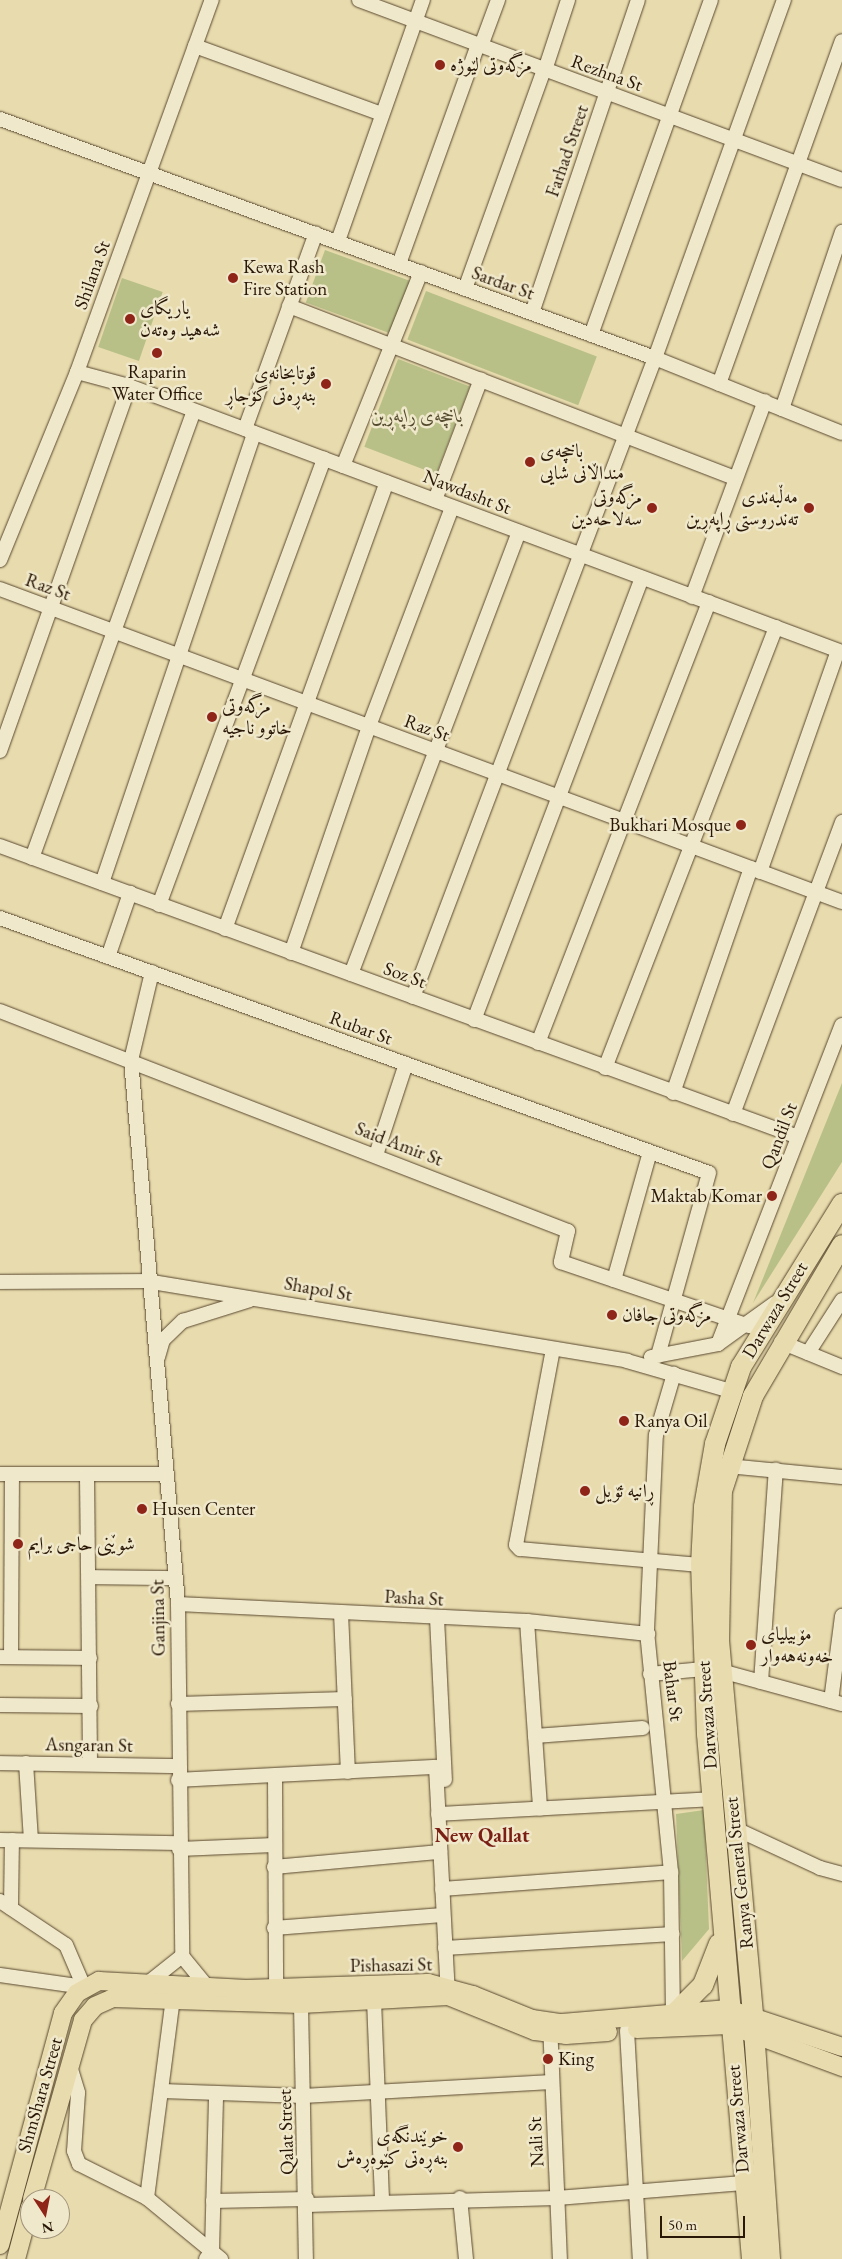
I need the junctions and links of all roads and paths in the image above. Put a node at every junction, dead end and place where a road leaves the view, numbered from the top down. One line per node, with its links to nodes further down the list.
1 (212, 0): 12 (street, Shilana St)
2 (359, 0): 9 (street, Rezhna St)
3 (423, 0): 9 (street)
4 (498, 0): 11 (street)
5 (568, 0): 13 (street)
6 (638, 0): 14 (street, Farhad Street)
7 (711, 0): 16 (street)
8 (784, 0): 18 (street)
9 (414, 21): 11 (street, Rezhna St); 15 (street)
10 (842, 41): 19 (street)
11 (480, 45): 13 (street, Rezhna St); 25 (street)
12 (195, 46): 15 (street); 20 (street, Shilana St)
13 (544, 70): 14 (street, Rezhna St); 27 (street)
14 (606, 93): 16 (street, Rezhna St); 29 (street, Farhad Street)
15 (382, 114): 24 (street)
16 (669, 116): 18 (street, Rezhna St); 30 (street)
17 (0, 119): 20 (street, Sardar St)
18 (732, 139): 19 (street, Rezhna St); 32 (street)
19 (796, 163): 21 (street, Rezhna St); 35 (street)
20 (149, 173): 23 (street, Sardar St); 33 (street, Shilana St)
21 (842, 180)
22 (842, 232): 38 (street)
23 (316, 233): 24 (street, Sardar St); 28 (street)
24 (338, 241): 25 (street, Sardar St)
25 (400, 264): 26 (street, Sardar St)
26 (421, 272): 27 (street, Sardar St); 31 (street)
27 (465, 289): 29 (street, Sardar St)
28 (289, 306): 31 (street); 40 (street)
29 (532, 314): 30 (street, Sardar St)
30 (591, 335): 32 (street, Sardar St)
31 (392, 346): 34 (street); 44 (street)
32 (655, 358): 35 (street, Sardar St); 42 (street)
33 (77, 372): 36 (street, Nawdasht St); 51 (street, Shilana St)
34 (481, 379): 42 (street); 47 (street)
35 (719, 384): 37 (street, Sardar St)
36 (128, 386): 39 (street, Nawdasht St); 56 (street)
37 (764, 401): 38 (street, Sardar St); 45 (street)
38 (782, 408): 41 (street, Sardar St)
39 (194, 410): 40 (street, Nawdasht St); 58 (street)
40 (249, 431): 43 (street, Nawdasht St); 60 (street)
41 (842, 433)
42 (624, 435): 45 (street); 50 (street)
43 (324, 459): 44 (street, Nawdasht St); 61 (street)
44 (343, 466): 46 (street, Nawdasht St)
45 (735, 478): 54 (street)
46 (387, 482): 47 (street, Nawdasht St); 62 (street)
47 (435, 500): 48 (street, Nawdasht St)
48 (452, 507): 49 (street, Nawdasht St); 63 (street)
49 (519, 532): 50 (street, Nawdasht St); 65 (street)
50 (580, 554): 52 (street, Nawdasht St); 66 (street)
51 (0, 560)
52 (642, 578): 54 (street, Nawdasht St); 67 (street)
53 (0, 589): 56 (street, Raz St)
54 (692, 597): 55 (street, Nawdasht St)
55 (709, 602): 57 (street, Nawdasht St); 68 (street)
56 (52, 608): 58 (street, Raz St); 64 (street)
57 (776, 628): 59 (street, Nawdasht St); 71 (street)
58 (114, 631): 60 (street, Raz St); 72 (street)
59 (840, 652): 73 (street)
60 (179, 656): 61 (street, Raz St); 74 (street)
61 (245, 679): 62 (street, Raz St); 78 (street)
62 (307, 703): 63 (street, Raz St); 80 (street)
63 (369, 726): 65 (street, Raz St); 81 (street)
64 (0, 750)
65 (436, 751): 66 (street, Raz St); 84 (street)
66 (497, 774): 67 (street, Raz St); 85 (street)
67 (559, 797): 68 (street, Raz St); 87 (street)
68 (624, 821): 71 (street, Raz St); 89 (street)
69 (842, 822): 75 (street)
70 (0, 846): 72 (street, Soz St)
71 (691, 846): 73 (street, Raz St); 92 (street)
72 (32, 858): 74 (street, Soz St)
73 (756, 870): 75 (street, Raz St); 93 (street)
74 (102, 883): 76 (street, Soz St)
75 (815, 892): 77 (street, Raz St); 94 (street)
76 (130, 893): 78 (street, Soz St); 82 (street)
77 (842, 902)
78 (159, 905): 80 (street, Soz St)
79 (0, 918): 82 (street, Rubar St)
80 (225, 929): 81 (street, Soz St)
81 (291, 953): 84 (street, Soz St)
82 (108, 957): 83 (street, Rubar St)
83 (152, 972): 90 (street, Ganjina St); 91 (street, Rubar St)
84 (351, 974): 85 (street, Soz St)
85 (413, 997): 87 (street, Soz St)
86 (0, 1011): 90 (street, Said Amir St)
87 (474, 1020): 89 (street, Soz St)
88 (842, 1026): 95 (street, Qandil St)
89 (538, 1043): 92 (street, Soz St)
90 (131, 1060): 97 (street, Said Amir St); 101 (street, Ganjina St)
91 (406, 1064): 96 (street, Rubar St); 97 (street)
92 (605, 1068): 93 (street, Soz St)
93 (673, 1093): 94 (street, Soz St)
94 (733, 1114): 95 (street, Soz St)
95 (798, 1138): 107 (street, Qandil St)
96 (650, 1152): 100 (street); 103 (street, Rubar St)
97 (376, 1154): 100 (street, Said Amir St)
98 (842, 1204): 104 (highway, Darwaza Street)
99 (842, 1246): 109 (highway, Ranya General Street)
100 (614, 1280): 103 (street, Said Amir St)
101 (146, 1281): 102 (street, Shapol St); 106 (street, Shapol St); 117 (street, Ganjina St)
102 (0, 1282)
103 (672, 1300): 107 (street, Said Amir St); 113 (street)
104 (779, 1300): 108 (street); 118 (highway, Darwaza Street)
105 (842, 1300): 112 (street)
106 (278, 1301): 111 (street, Shapol St); 117 (street)
107 (727, 1319): 108 (street, Said Amir St); 110 (street, Qandil St)
108 (749, 1326): 110 (street)
109 (781, 1342): 112 (street); 119 (highway, Ranya General Street)
110 (718, 1344): 113 (street)
111 (553, 1349): 114 (street, Shapol St); 125 (street)
112 (808, 1353): 115 (street)
113 (658, 1356): 114 (street)
114 (627, 1361): 116 (street)
115 (842, 1367)
116 (674, 1374): 118 (street); 125 (street, Bahar St)
117 (159, 1376): 122 (street, Ganjina St)
118 (731, 1391): 126 (highway, Darwaza Street)
119 (727, 1466): 120 (street); 137 (highway, Ranya General Street)
120 (776, 1470): 124 (street); 139 (street)
121 (6, 1474): 123 (street); 135 (street)
122 (167, 1474): 123 (street); 128 (street, Ganjina St)
123 (87, 1475): 127 (street)
124 (842, 1477)
125 (648, 1561): 126 (street); 134 (street, Bahar St)
126 (701, 1565): 137 (highway, Darwaza Street)
127 (89, 1578): 128 (street); 136 (street)
128 (176, 1578): 129 (street, Ganjina St)
129 (178, 1604): 130 (street, Pasha St); 142 (street, Ganjina St)
130 (342, 1613): 132 (street, Pasha St); 140 (street)
131 (842, 1616): 141 (street)
132 (437, 1618): 133 (street, Pasha St); 156 (street)
133 (527, 1622): 134 (street, Pasha St); 146 (street)
134 (648, 1634): 138 (street, Bahar St)
135 (6, 1657): 136 (street)
136 (90, 1658): 144 (street)
137 (712, 1670): 138 (street); 139 (street); 153 (highway, Darwaza Street); 157 (highway, Ranya General Street)
138 (650, 1674): 154 (street, Bahar St)
139 (761, 1682): 141 (street)
140 (345, 1699): 142 (street); 150 (street)
141 (837, 1703)
142 (178, 1704): 151 (street, Ganjina St)
143 (0, 1705): 144 (street)
144 (91, 1706): 149 (street)
145 (644, 1728): 146 (street)
146 (535, 1736): 155 (street)
147 (0, 1763): 148 (street, Asngaran St)
148 (26, 1763): 149 (street, Asngaran St); 159 (street)
149 (90, 1764): 151 (street, Asngaran St)
150 (348, 1772): 152 (street, Asngaran St); 156 (street, Asngaran St)
151 (178, 1773): 152 (street, Asngaran St); 161 (street, Ganjina St)
152 (274, 1776): 160 (street)
153 (713, 1800): 154 (street); 169 (highway, Darwaza Street)
154 (666, 1804): 155 (street); 164 (street, Bahar St)
155 (540, 1809): 156 (street)
156 (442, 1814): 162 (street)
157 (734, 1828): 165 (street); 186 (highway, Ranya General Street)
158 (6, 1840): 159 (street); 167 (street)
159 (31, 1840): 161 (street)
160 (274, 1845): 161 (street); 163 (street)
161 (180, 1846): 173 (street, Ganjina St)
162 (440, 1852): 163 (street); 166 (street)
163 (274, 1867): 170 (street)
164 (671, 1872): 166 (street); 171 (street, Bahar St)
165 (842, 1874)
166 (442, 1889): 168 (street)
167 (6, 1905): 176 (street)
168 (444, 1915): 170 (street); 172 (street)
169 (722, 1922): 184 (highway); 185 (highway, Darwaza Street)
170 (274, 1928): 178 (street)
171 (673, 1934): 172 (street); 184 (street, Bahar St)
172 (445, 1948): 179 (street)
173 (182, 1956): 175 (street); 177 (street)
174 (0, 1975): 176 (street)
175 (148, 1982): 176 (main road, Pishasazi St); 177 (main road, Pishasazi St)
176 (84, 1987): 183 (main road); 207 (main road, ShmShara Street)
177 (209, 1989): 178 (main road, Pishasazi St)
178 (276, 1990): 179 (main road, Pishasazi St)
179 (447, 1991): 181 (main road, Pishasazi St); 187 (main road, Pishasazi St)
180 (173, 1999): 182 (main road, Pishasazi St); 183 (main road, Pishasazi St); 193 (street)
181 (374, 2000): 182 (main road, Pishasazi St); 194 (street)
182 (300, 2004): 196 (street, Qalat Street)
183 (95, 2006): 190 (main road, ShmShara Street)
184 (673, 2015): 185 (main road, Pishasazi St); 187 (main road, Pishasazi St)
185 (729, 2017): 186 (main road, Pishasazi St); 188 (main road, Pishasazi St); 197 (highway, Darwaza Street)
186 (754, 2023): 189 (main road); 191 (main road); 215 (highway, Ranya General Street)
187 (550, 2027): 188 (main road, Pishasazi St); 192 (street, Nali St)
188 (628, 2030): 199 (street)
189 (842, 2047)
190 (70, 2066): 198 (main road, ShmShara Street); 200 (street)
191 (839, 2069)
192 (552, 2082): 194 (street); 202 (street, Nali St)
193 (162, 2091): 195 (street); 200 (street)
194 (378, 2092): 196 (street); 205 (street)
195 (216, 2093): 196 (street); 203 (street)
196 (304, 2096): 204 (street, Qalat Street)
197 (743, 2183): 199 (street); 214 (highway, Darwaza Street)
198 (35, 2189)
199 (637, 2189): 202 (street); 213 (street)
200 (147, 2198): 208 (street)
201 (460, 2198): 202 (street); 205 (street); 211 (street)
202 (558, 2198): 212 (street, Nali St)
203 (213, 2201): 204 (street); 208 (street)
204 (307, 2202): 205 (street); 209 (street, Qalat Street)
205 (382, 2202)
206 (21, 2239): 210 (main road)
207 (0, 2245)
208 (213, 2256)
209 (305, 2257)
210 (16, 2259)
211 (466, 2259)
212 (560, 2259)
213 (640, 2259)
214 (752, 2259)
215 (770, 2259)

